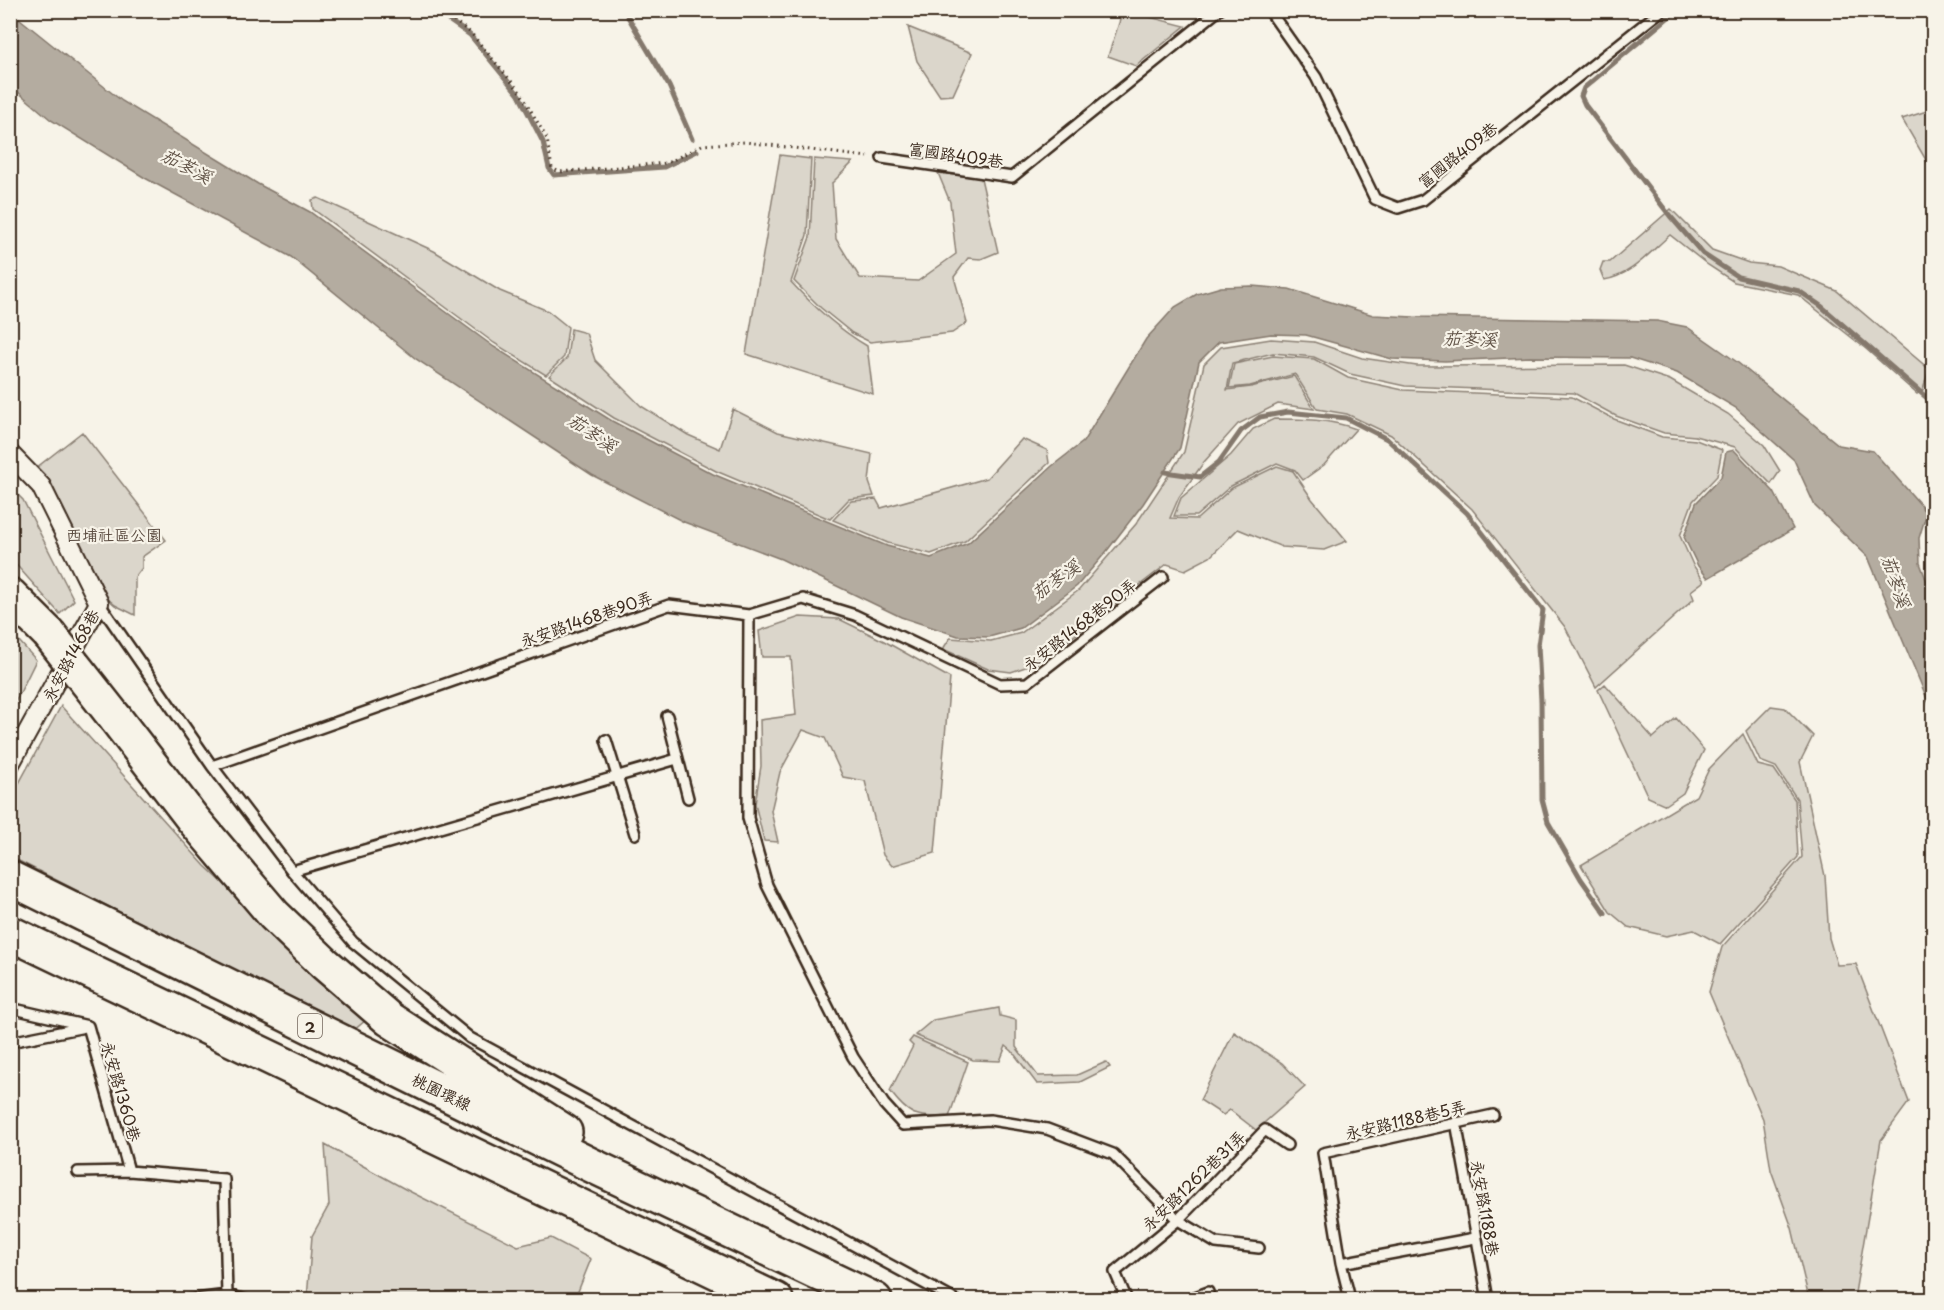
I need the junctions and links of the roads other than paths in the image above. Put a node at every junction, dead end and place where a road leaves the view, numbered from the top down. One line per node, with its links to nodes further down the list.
1 (1219, 10): 4 (lane, 富國路409巷)
2 (1269, 10): 3 (lane, 富國路409巷)
3 (1662, 10)
4 (882, 158)
5 (10, 454): 8 (street, 永安路1468巷)
6 (1163, 577): 9 (lane, 永安路1468巷90弄)
7 (10, 595): 27 (highway, bridge)
8 (99, 603): 13 (street, 永安路1468巷); 14 (lane)
9 (749, 615): 14 (lane, 永安路1468巷90弄); 30 (lane)
10 (667, 716): 12 (lane)
11 (606, 740): 15 (lane)
12 (677, 759): 15 (lane); 16 (lane)
13 (10, 764)
14 (212, 766): 18 (lane)
15 (616, 776): 17 (lane); 18 (lane)
16 (688, 798)
17 (635, 834)
18 (292, 871): 40 (lane)
19 (21, 883): 27 (highway, 桃園環線 / 2)
20 (10, 933): 38 (highway)
21 (10, 1008): 22 (lane, 永安路1360巷)
22 (88, 1026): 23 (lane); 28 (lane, 永安路1360巷)
23 (10, 1042)
24 (1493, 1115): 25 (lane, 永安路1188巷5弄)
25 (1456, 1122): 31 (lane, 永安路1188巷); 33 (lane, 永安路1188巷5弄)
26 (1287, 1145): 30 (lane, 永安路1262巷31弄)
27 (592, 1158): 39 (highway)
28 (129, 1171): 29 (lane); 35 (lane)
29 (78, 1172)
30 (1178, 1220): 32 (lane); 41 (lane, 永安路1262巷31弄)
31 (1475, 1238): 33 (lane); 44 (lane, 永安路1188巷)
32 (1258, 1248)
33 (1341, 1263): 43 (lane)
34 (1208, 1292): 42 (lane)
35 (228, 1295): 36 (lane); 37 (lane)
36 (188, 1299)
37 (246, 1299)
38 (776, 1299)
39 (875, 1299)
40 (956, 1299)
41 (1127, 1299)
42 (1187, 1299)
43 (1346, 1299)
44 (1488, 1299)

